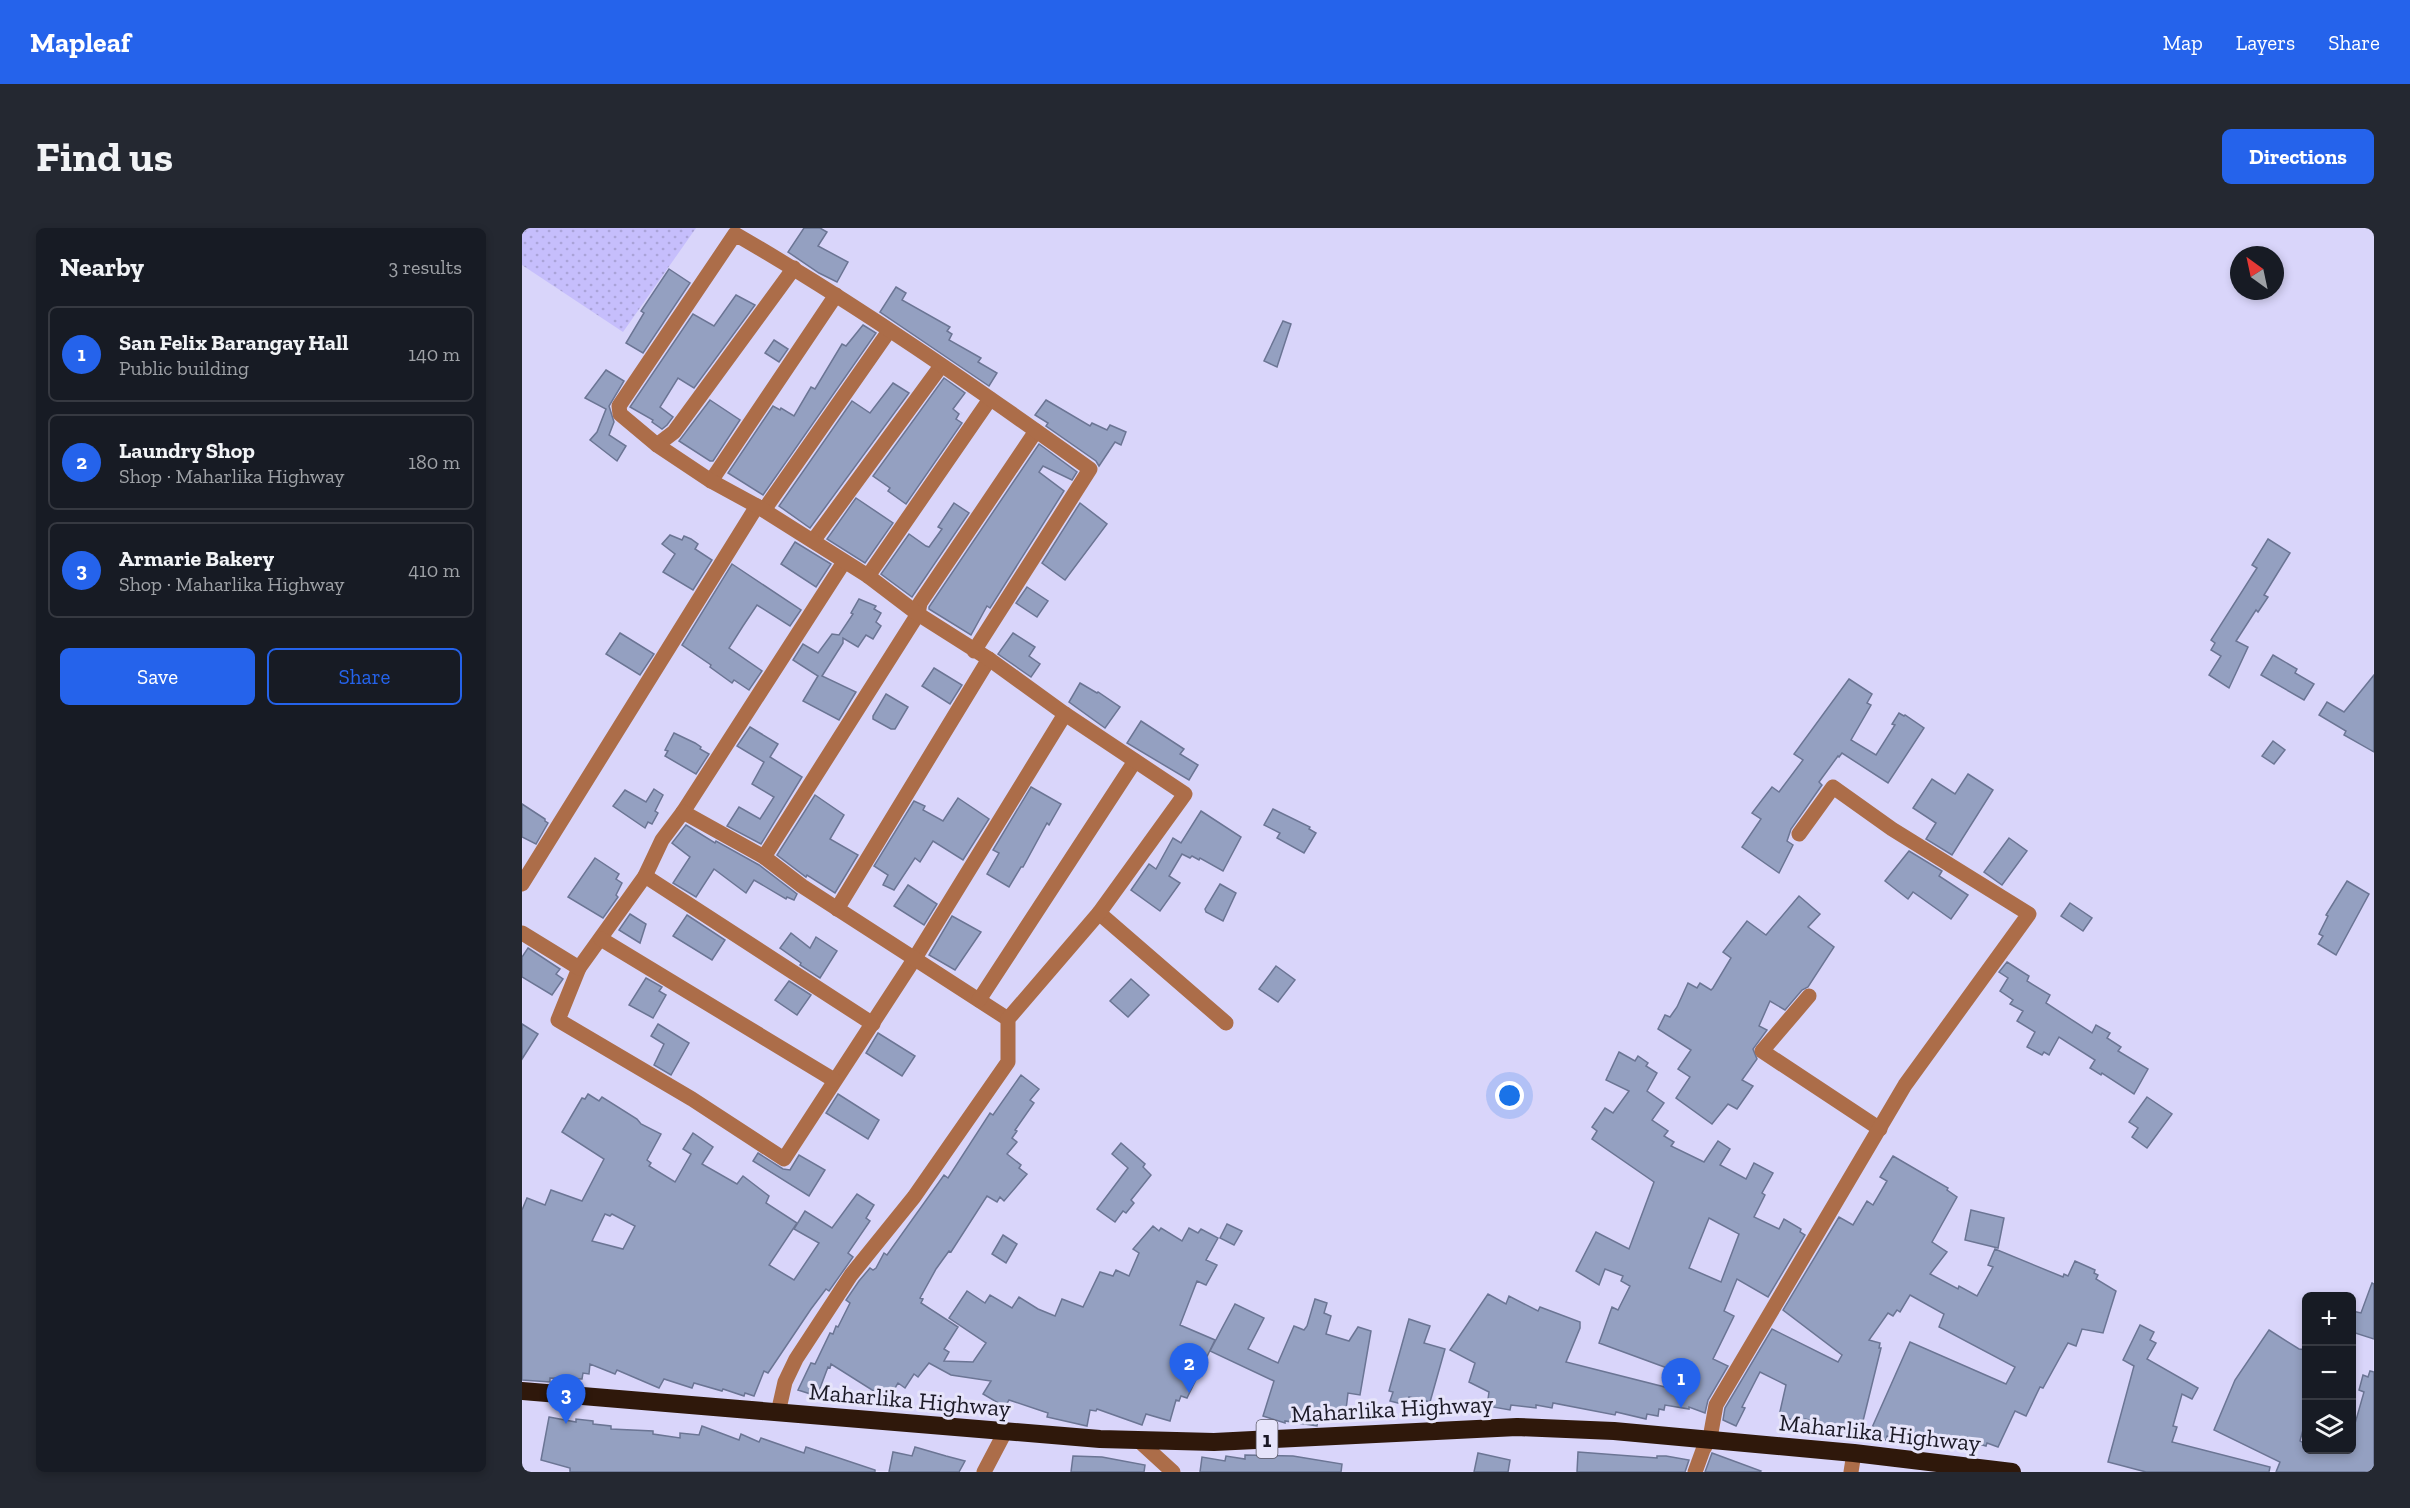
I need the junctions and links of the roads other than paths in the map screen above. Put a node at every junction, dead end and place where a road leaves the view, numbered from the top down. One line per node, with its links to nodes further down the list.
1 (794, 268): 2 (street); 7 (street); 7 (street)
2 (836, 295): 3 (street); 8 (street)
3 (889, 331): 4 (street); 9 (street)
4 (941, 366): 5 (street); 10 (street)
5 (990, 399): 6 (street); 12 (street)
6 (1036, 431): 13 (street); 14 (street)
7 (657, 445): 8 (street)
8 (711, 481): 9 (street)
9 (760, 508): 10 (street); 22 (street)
10 (813, 541): 11 (street)
11 (844, 562): 12 (street); 18 (street)
12 (868, 576): 13 (street)
13 (918, 614): 14 (street); 20 (street)
14 (974, 651): 15 (street)
15 (989, 659): 16 (street); 23 (street)
16 (1065, 714): 17 (street); 27 (street)
17 (1135, 761): 24 (street); 30 (street)
18 (683, 812): 20 (street); 21 (street)
19 (1799, 834): 35 (street)
20 (764, 857): 23 (street)
21 (645, 876): 26 (street); 33 (street)
22 (522, 884)
23 (837, 909): 27 (street)
24 (1099, 913): 31 (street); 32 (street)
25 (522, 933): 28 (street)
26 (601, 939): 28 (street); 34 (street)
27 (915, 958): 30 (street); 33 (street)
28 (579, 968): 34 (street)
29 (1809, 996): 35 (street)
30 (979, 1000): 31 (street)
31 (1008, 1019): 37 (street)
32 (1226, 1023)
33 (873, 1024): 34 (street)
34 (834, 1080)
35 (1880, 1129): 39 (street)
36 (522, 1391): 37 (highway, Maharlika Highway / 1)
37 (778, 1413): 38 (highway, Maharlika Highway / 1)
38 (1005, 1432): 40 (highway, Maharlika Highway / 1); 42 (street)
39 (1710, 1438): 40 (highway, Maharlika Highway / 1); 41 (highway, Maharlika Highway / 1); 44 (street)
40 (1138, 1440): 43 (street)
41 (1854, 1453): 45 (street); 46 (highway, Maharlika Highway / 1)
42 (984, 1472)
43 (1173, 1472)
44 (1695, 1472)
45 (1851, 1472)
46 (2012, 1472)

